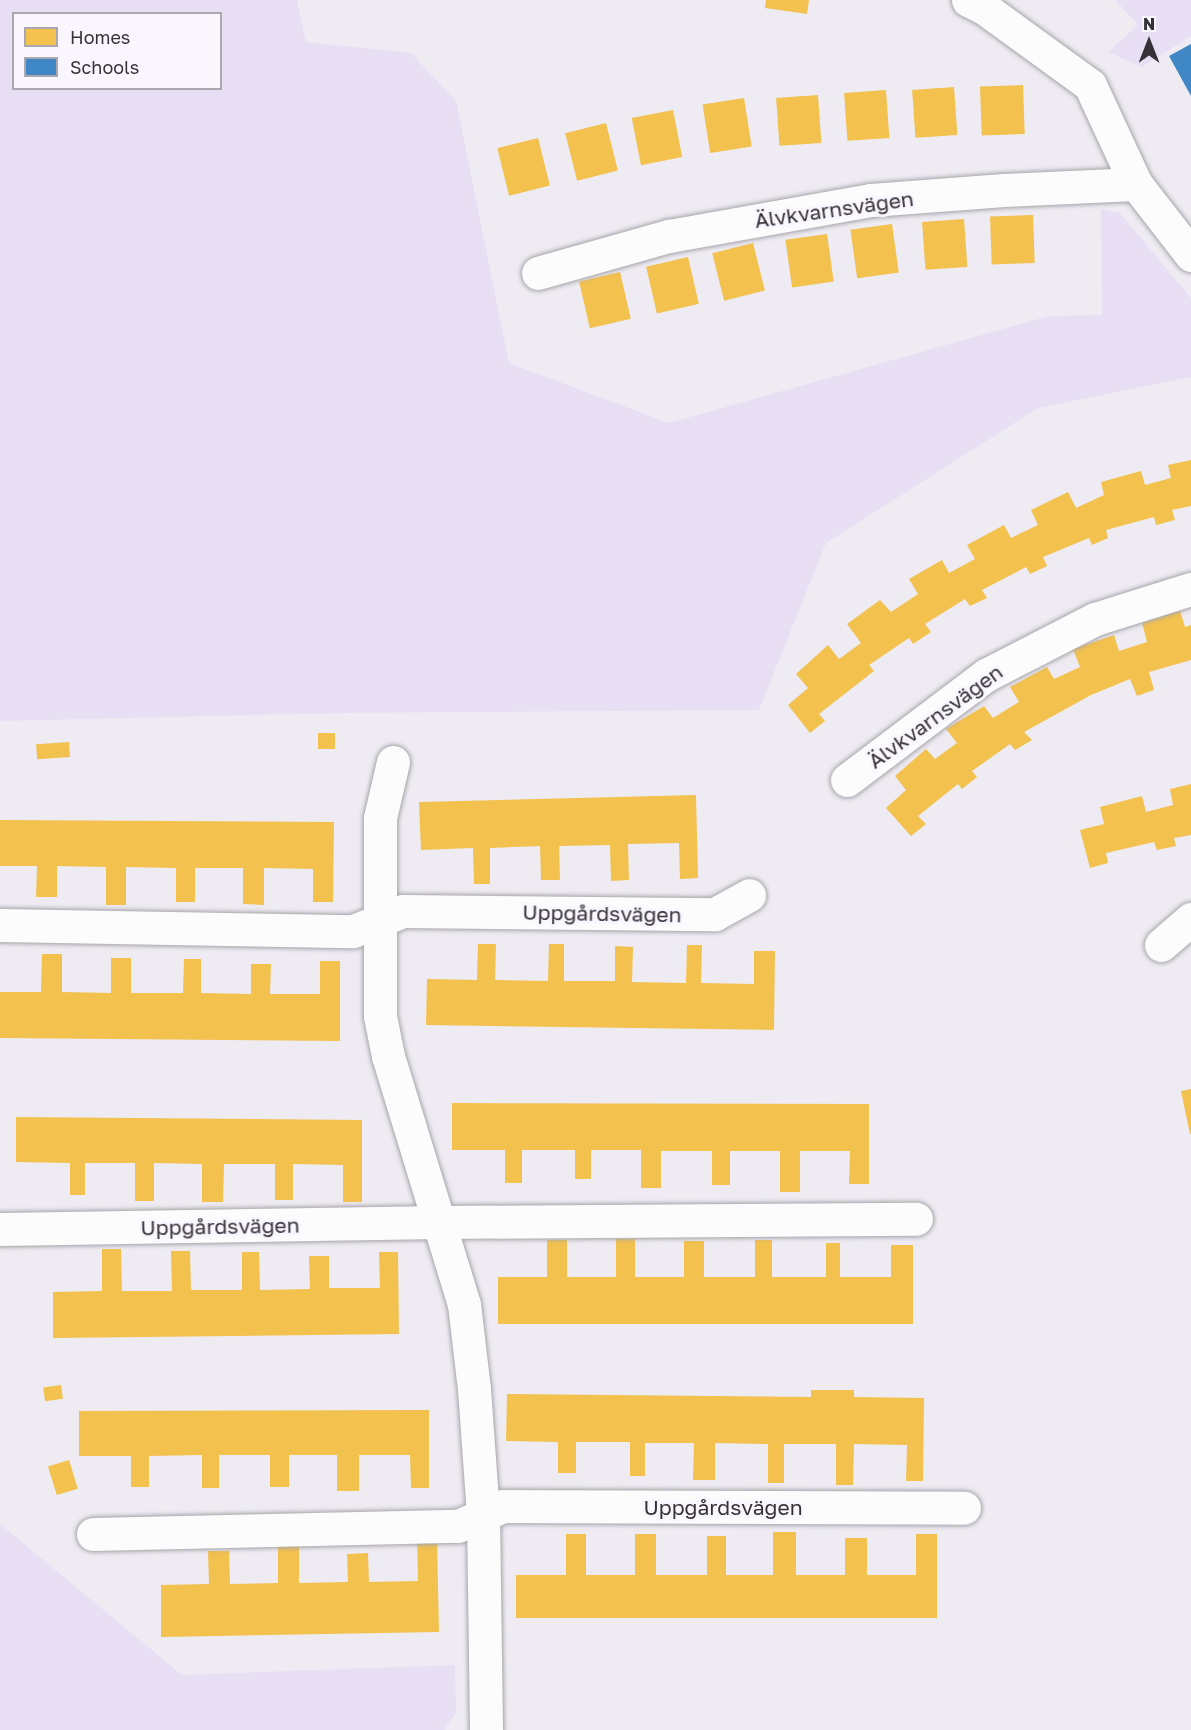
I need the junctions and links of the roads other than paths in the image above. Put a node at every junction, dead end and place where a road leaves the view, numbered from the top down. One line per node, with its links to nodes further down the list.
1 (968, 0): 2 (street)
2 (1136, 184): 3 (street); 4 (street, Älvkvarnsvägen)
3 (1191, 255)
4 (538, 273)
5 (1191, 589): 7 (street, Älvkvarnsvägen)
6 (393, 762): 10 (street)
7 (847, 780)
8 (749, 895): 10 (street, Uppgårdsvägen)
9 (1191, 919): 12 (street)
10 (380, 921): 11 (street, Uppgårdsvägen); 14 (street)
11 (0, 925)
12 (1161, 945)
13 (916, 1219): 14 (street, Uppgårdsvägen)
14 (440, 1222): 15 (street, Uppgårdsvägen); 17 (street)
15 (0, 1229)
16 (964, 1508): 17 (street, Uppgårdsvägen)
17 (483, 1514): 18 (street, Uppgårdsvägen); 19 (street)
18 (93, 1534)
19 (486, 1730)

